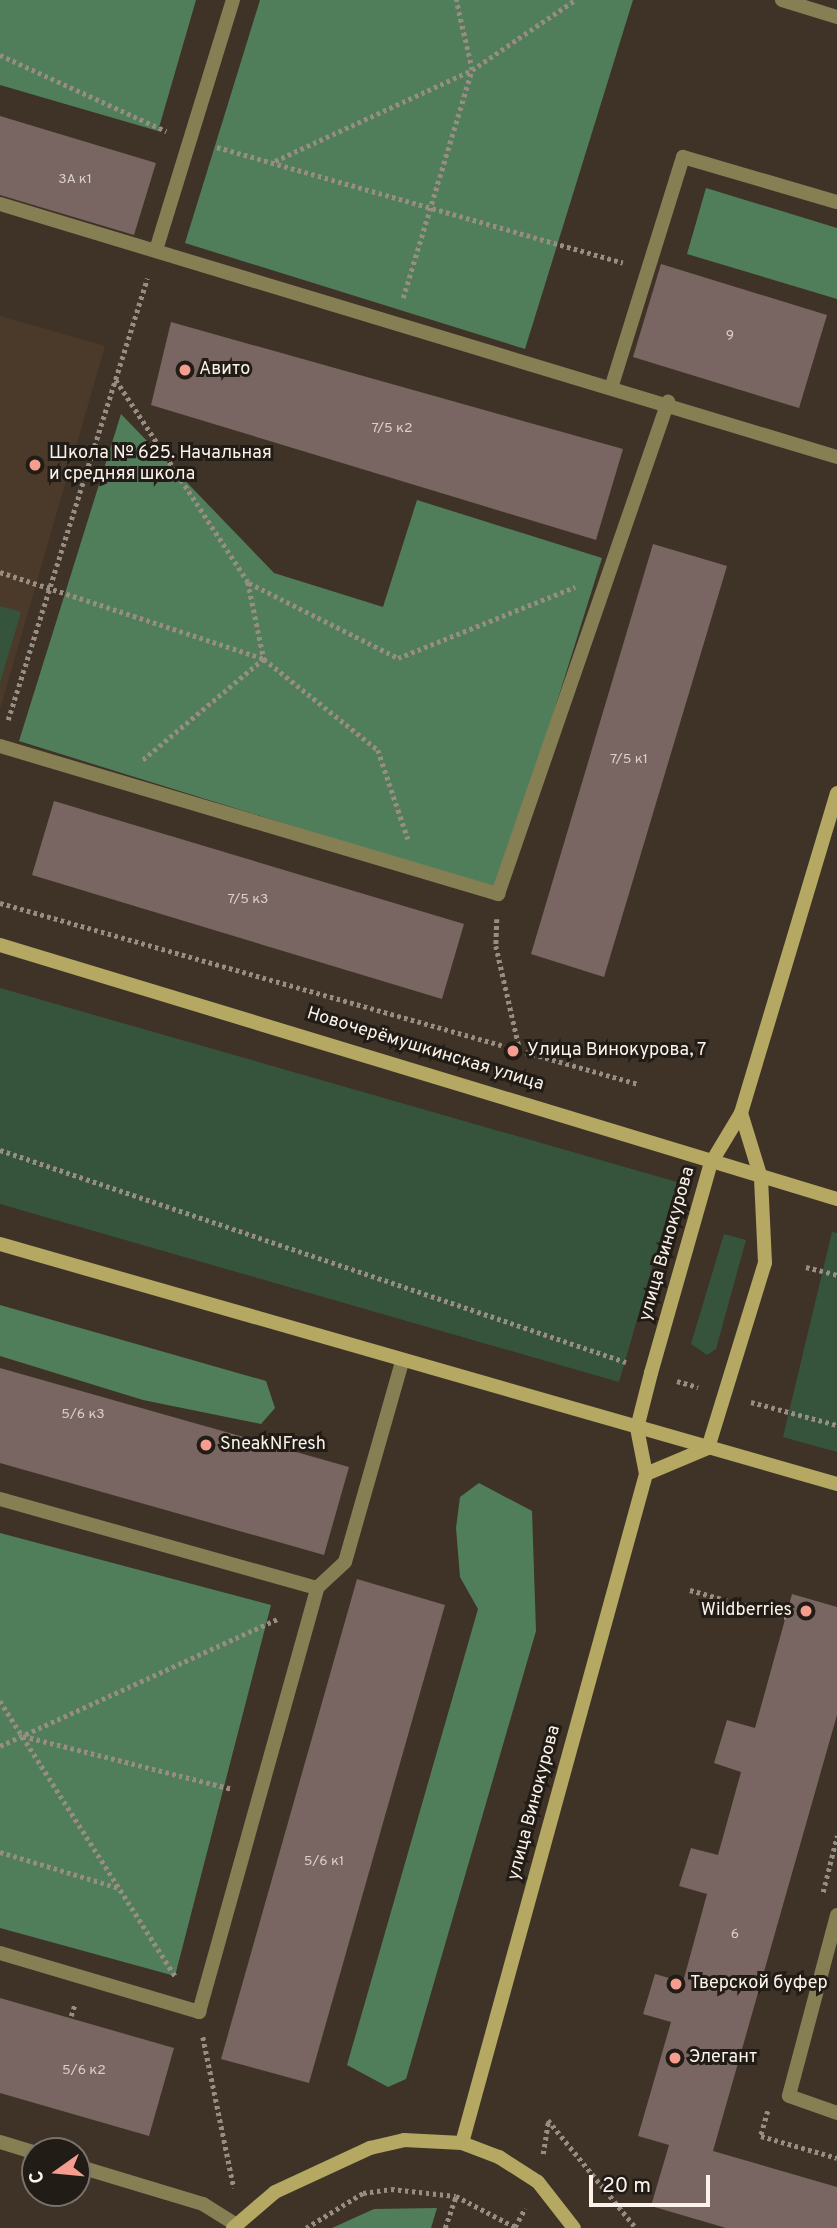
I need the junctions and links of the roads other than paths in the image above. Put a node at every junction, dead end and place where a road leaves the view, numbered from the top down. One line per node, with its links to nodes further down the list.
1 (233, 0): 7 (lane)
2 (782, 0): 3 (lane)
3 (801, 3): 4 (lane)
4 (837, 18)
5 (837, 202): 8 (lane)
6 (0, 204): 7 (lane)
7 (156, 250): 8 (lane)
8 (612, 385): 9 (lane)
9 (668, 402): 10 (lane); 11 (lane)
10 (837, 457)
11 (0, 746)
12 (837, 793): 14 (street, улица Винокурова)
13 (0, 945): 15 (street, Новочерёмушкинская улица)
14 (741, 1113): 15 (street, улица Винокурова); 16 (street)
15 (711, 1163): 16 (street, Новочерёмушкинская улица); 20 (street, улица Винокурова)
16 (761, 1178): 17 (street, Новочерёмушкинская улица); 21 (street)
17 (837, 1199)
18 (0, 1244): 19 (street)
19 (402, 1362): 20 (street); 25 (lane)
20 (637, 1428): 21 (street); 22 (street, улица Винокурова)
21 (708, 1448): 22 (street); 23 (street)
22 (646, 1474): 30 (street, улица Винокурова)
23 (837, 1484)
24 (0, 1499): 25 (lane)
25 (315, 1595): 27 (lane)
26 (837, 1915): 28 (lane)
27 (0, 1953)
28 (837, 2113)
29 (0, 2143): 31 (lane)
30 (462, 2143): 33 (street); 34 (street)
31 (21, 2149)
32 (91, 2170): 33 (lane)
33 (234, 2226)
34 (574, 2228)

